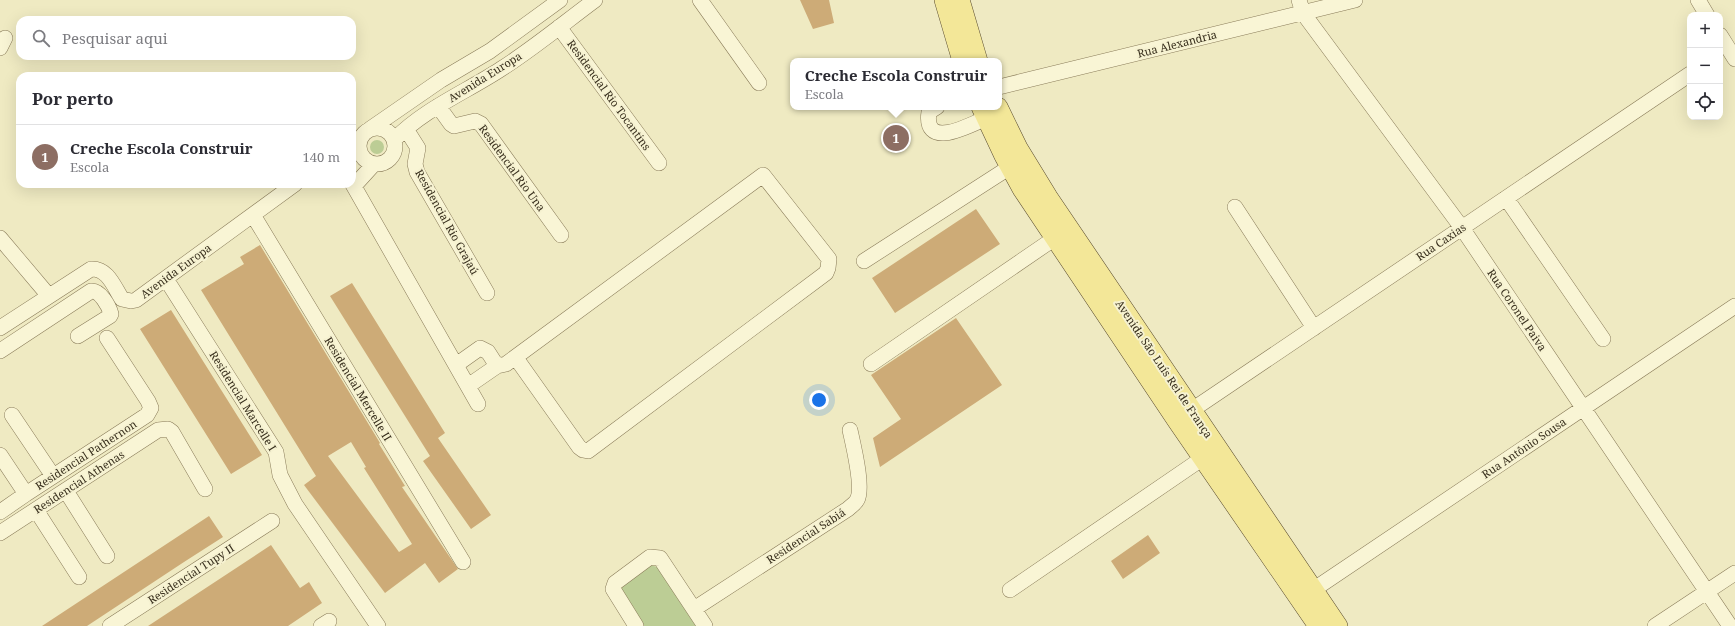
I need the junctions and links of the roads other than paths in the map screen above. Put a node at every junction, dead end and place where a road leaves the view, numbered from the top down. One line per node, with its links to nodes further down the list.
1 (560, 0): 22 (street, Avenida Europa)
2 (595, 0): 10 (street, Avenida Europa)
3 (700, 0): 16 (street)
4 (944, 0): 13 (main road)
5 (960, 0): 14 (main road)
6 (1355, 0): 8 (street, Rua Alexandria)
7 (1698, 0): 9 (street)
8 (1301, 6): 17 (street, Rua Alexandria); 35 (street, Rua Coronel Paiva)
9 (1706, 12)
10 (559, 27): 18 (street, Avenida Europa); 26 (street, Residencial Rio Tocantins)
11 (1723, 40): 12 (street)
12 (1730, 51)
13 (961, 58)
14 (977, 58)
15 (1687, 76): 32 (street, Rua Caxias)
16 (759, 83)
17 (1002, 86)
18 (438, 106): 21 (street, Avenida Europa); 36 (street, Residencial Rio Una)
19 (933, 110): 20 (street)
20 (988, 111): 28 (main road, Avenida São Luís Rei de França); 57 (main road, Avenida São Luís Rei de França)
21 (406, 129): 24 (street, Avenida Europa); 41 (street, Residencial Rio Grajaú)
22 (368, 131): 23 (street, Avenida Europa); 24 (street); 25 (street)
23 (356, 139)
24 (394, 140): 27 (street)
25 (357, 156): 27 (street)
26 (659, 163)
27 (374, 164): 29 (street)
28 (1010, 167): 38 (main road, Avenida São Luís Rei de França); 39 (street)
29 (356, 181)
30 (290, 188): 34 (street, Avenida Europa)
31 (355, 188): 52 (street)
32 (1506, 198): 35 (street, Rua Caxias); 48 (street)
33 (1234, 207): 44 (street)
34 (253, 215): 40 (street, Avenida Europa); 71 (street, Residencial Mercelle II)
35 (1462, 228): 44 (street, Rua Caxias); 56 (street, Rua Coronel Paiva)
36 (561, 236)
37 (0, 238): 42 (street)
38 (1055, 238): 51 (street); 61 (main road, Avenida São Luís Rei de França)
39 (864, 261)
40 (166, 279): 42 (street, Avenida Europa); 79 (street, Residencial Marcelle I)
41 (487, 293)
42 (49, 296): 45 (street, Avenida Europa)
43 (1735, 306): 56 (street, Rua Antônio Sousa)
44 (1311, 323): 57 (street, Rua Caxias)
45 (0, 328)
46 (78, 336): 49 (street)
47 (107, 338): 62 (street, Residencial Pathernon)
48 (1603, 339)
49 (0, 351)
50 (516, 358): 50 (street); 53 (street)
51 (871, 364)
52 (456, 365): 53 (street); 54 (street)
53 (498, 366): 54 (street)
54 (468, 386): 55 (street)
55 (478, 404)
56 (1583, 408): 75 (street, Rua Antônio Sousa); 76 (street, Rua Coronel Paiva)
57 (1192, 410): 75 (main road, Avenida São Luís Rei de França)
58 (12, 415): 62 (street)
59 (850, 430): 77 (street, Residencial Sabiá)
60 (0, 455): 65 (street, Residencial Pathernon)
61 (1203, 458): 74 (street); 82 (main road, Avenida São Luís Rei de França)
62 (53, 476): 65 (street, Residencial Pathernon)
63 (206, 489): 64 (street, Residencial Athenas)
64 (66, 491): 66 (street, Residencial Athenas); 70 (street)
65 (26, 494): 67 (street, Residencial Pathernon)
66 (36, 510): 69 (street, Residencial Athenas); 73 (street)
67 (0, 512)
68 (272, 521): 78 (street, Residencial Tupy II)
69 (0, 533)
70 (107, 556)
71 (463, 562)
72 (1735, 573): 76 (street)
73 (79, 577)
74 (1010, 590)
75 (1314, 590): 83 (main road, Avenida São Luís Rei de França)
76 (1706, 592): 84 (street); 85 (street, Rua Coronel Paiva)
77 (694, 609): 80 (street); 81 (street)
78 (110, 626)
79 (378, 626)
80 (636, 626)
81 (705, 626)
82 (1318, 626)
83 (1338, 626)
84 (1655, 626)
85 (1730, 626)

